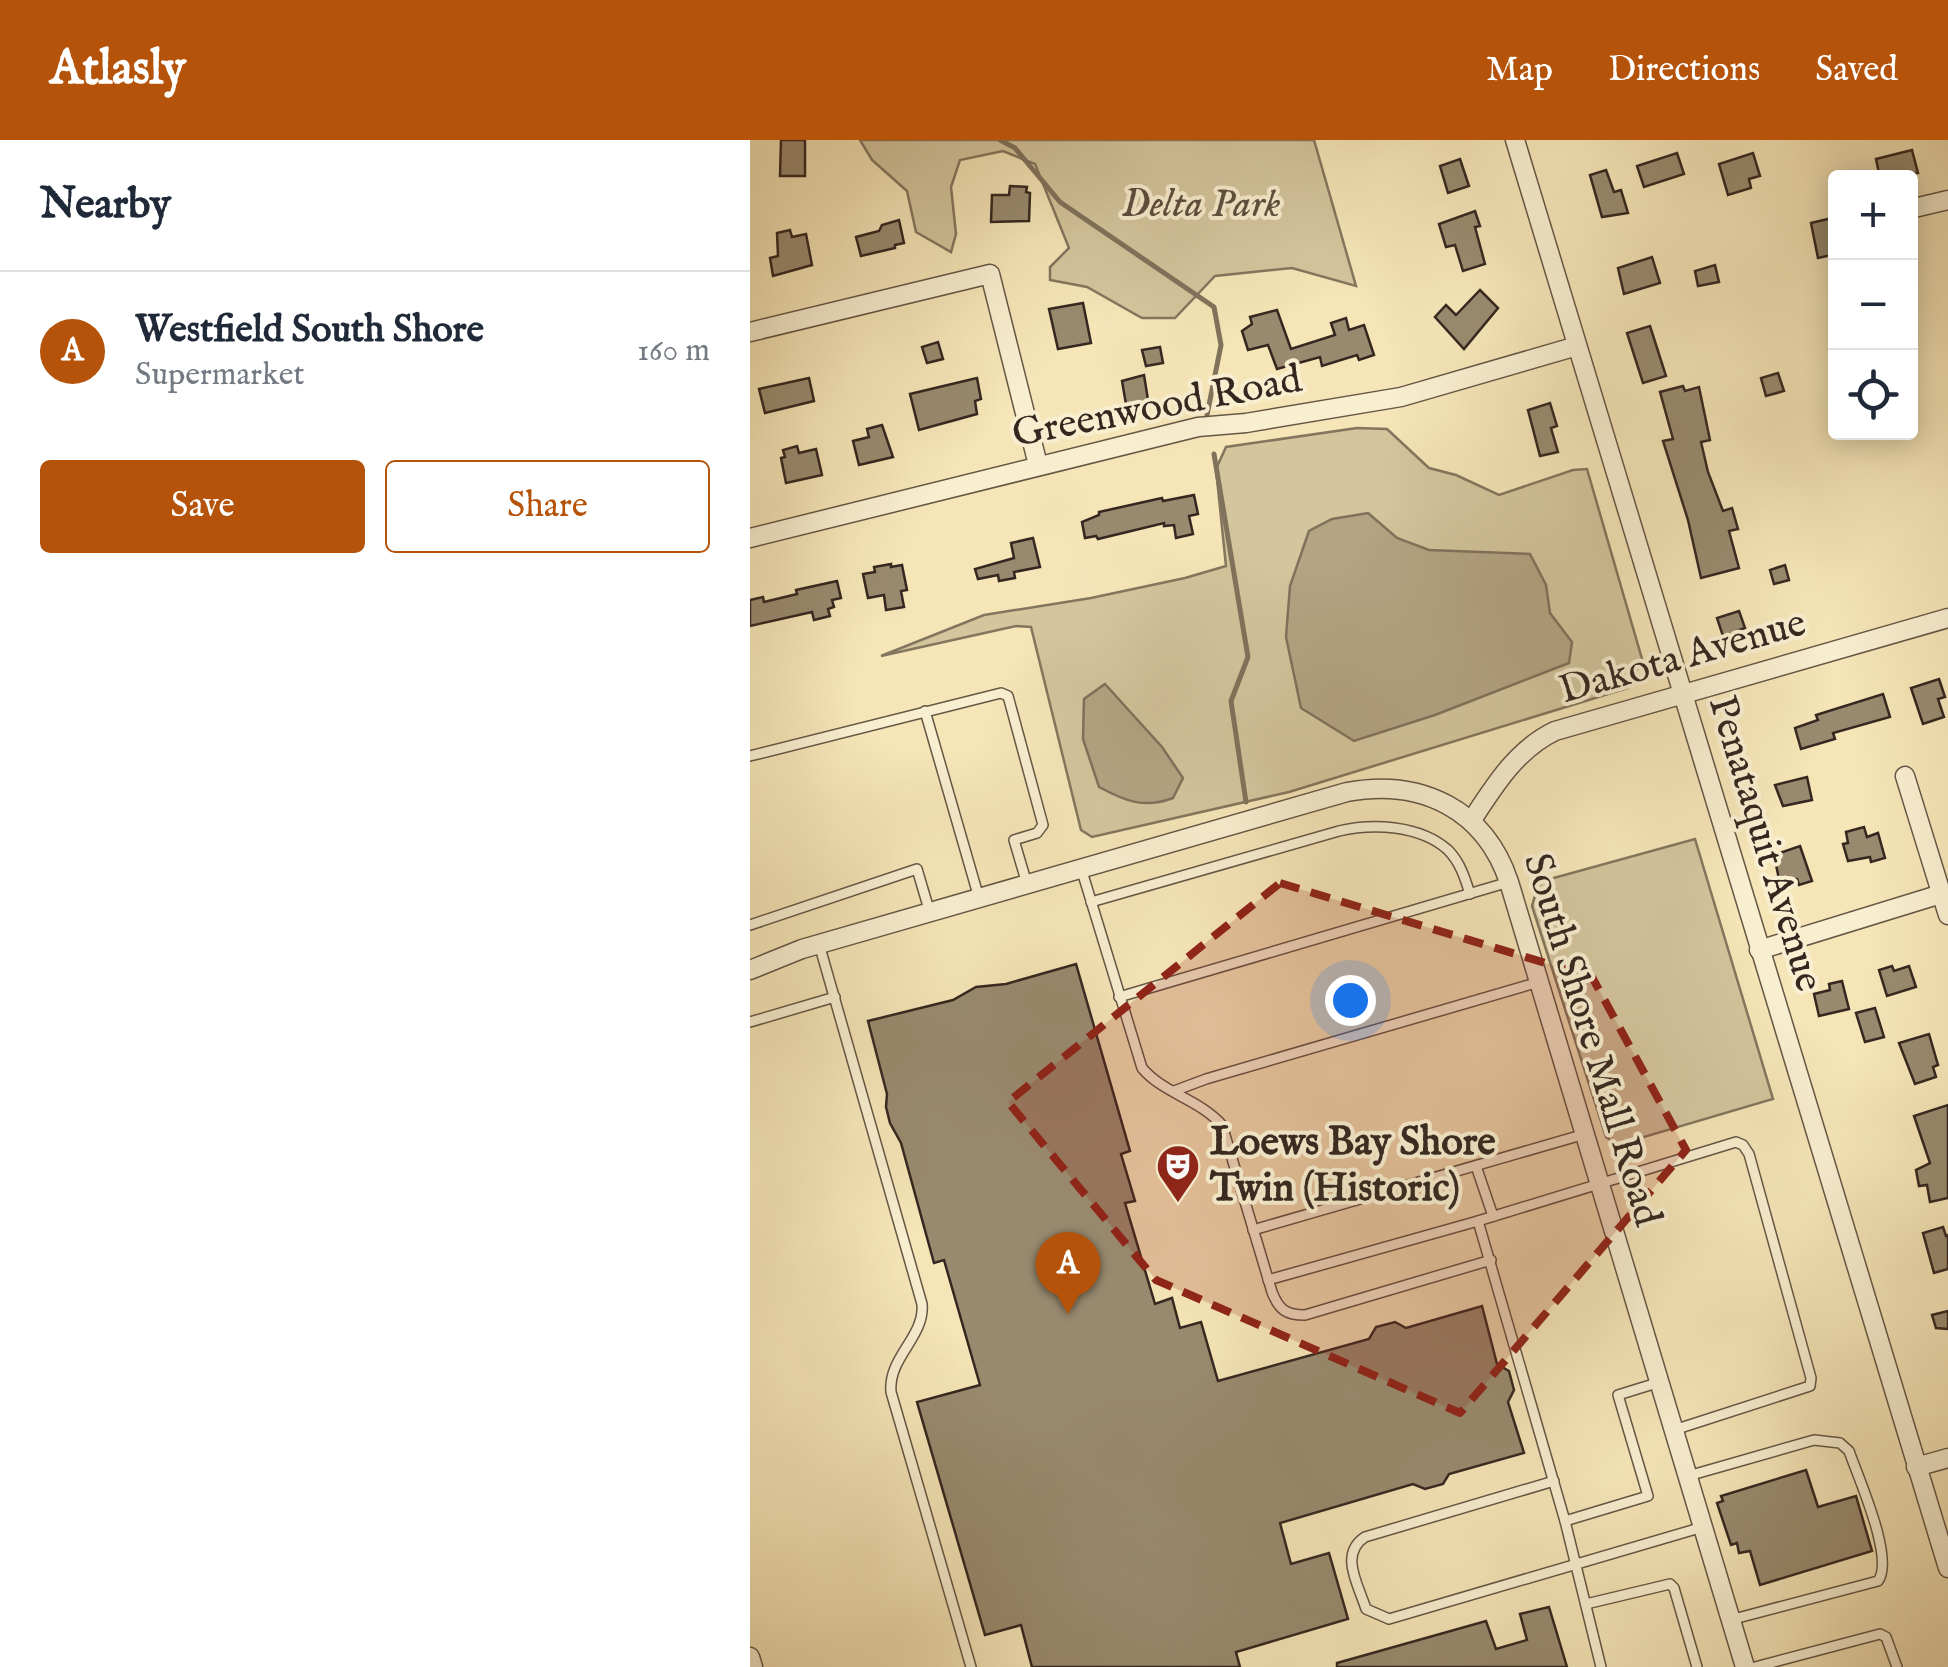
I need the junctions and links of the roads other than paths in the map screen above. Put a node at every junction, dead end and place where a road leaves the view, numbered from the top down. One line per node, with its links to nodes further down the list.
1 (1515, 140): 5 (street, Penataquit Avenue)
2 (1948, 200): 3 (street)
3 (1918, 207)
4 (750, 332): 6 (street)
5 (1577, 346): 6 (street, Greenwood Road); 9 (street, Penataquit Avenue)
6 (1038, 466): 7 (street, Greenwood Road)
7 (750, 538)
8 (1948, 618): 9 (street, Dakota Avenue)
9 (1683, 696): 13 (street, Dakota Avenue); 25 (street, Penataquit Avenue)
10 (925, 711): 11 (lane); 16 (lane); 19 (lane)
11 (750, 756)
12 (1905, 776): 18 (street)
13 (1472, 820): 14 (street, South Shore Mall Road); 15 (street, South Shore Mall Road)
14 (1081, 868): 16 (street, South Shore Mall Road); 20 (lane)
15 (1509, 882): 17 (lane); 27 (street, South Shore Mall Road)
16 (1026, 884): 19 (street, South Shore Mall Road)
17 (1470, 894): 20 (lane); 29 (lane)
18 (1942, 894): 22 (street); 25 (street)
19 (979, 898): 21 (street, South Shore Mall Road)
20 (1091, 902): 29 (lane)
21 (930, 913): 23 (lane); 24 (street, South Shore Mall Road)
22 (1948, 915)
23 (750, 925)
24 (819, 944): 26 (street, South Shore Mall Road); 28 (lane)
25 (1759, 950): 43 (street, Penataquit Avenue)
26 (750, 970)
27 (1539, 982): 31 (lane); 32 (street, South Shore Mall Road)
28 (835, 998): 30 (lane); 54 (lane)
29 (1119, 998): 31 (lane)
30 (750, 1022)
31 (1174, 1092): 37 (lane)
32 (1586, 1134): 33 (lane); 34 (street, South Shore Mall Road)
33 (1476, 1166): 35 (lane); 37 (lane)
34 (1600, 1181): 35 (lane); 40 (street, South Shore Mall Road); 41 (lane)
35 (1493, 1216): 36 (lane)
36 (1478, 1221): 38 (lane); 39 (lane)
37 (1253, 1230): 39 (lane)
38 (1491, 1260): 39 (lane); 45 (lane)
39 (1268, 1280)
40 (1660, 1382): 41 (street, South Shore Mall Road); 46 (lane)
41 (1674, 1430): 44 (street, South Shore Mall Road)
42 (1948, 1458): 43 (street)
43 (1916, 1467): 49 (street, Penataquit Avenue)
44 (1688, 1476): 47 (street, South Shore Mall Road); 51 (lane)
45 (1554, 1481): 46 (lane); 48 (lane)
46 (1565, 1521): 48 (lane)
47 (1703, 1527): 48 (lane); 51 (street, South Shore Mall Road)
48 (1577, 1563): 50 (lane)
49 (1948, 1568)
50 (1586, 1604): 55 (lane); 56 (lane)
51 (1730, 1620): 57 (street, South Shore Mall Road)
52 (750, 1657): 53 (street)
53 (753, 1667)
54 (971, 1667)
55 (1601, 1667)
56 (1697, 1667)
57 (1745, 1667)
58 (1755, 1667): 59 (lane)
59 (1897, 1667)

